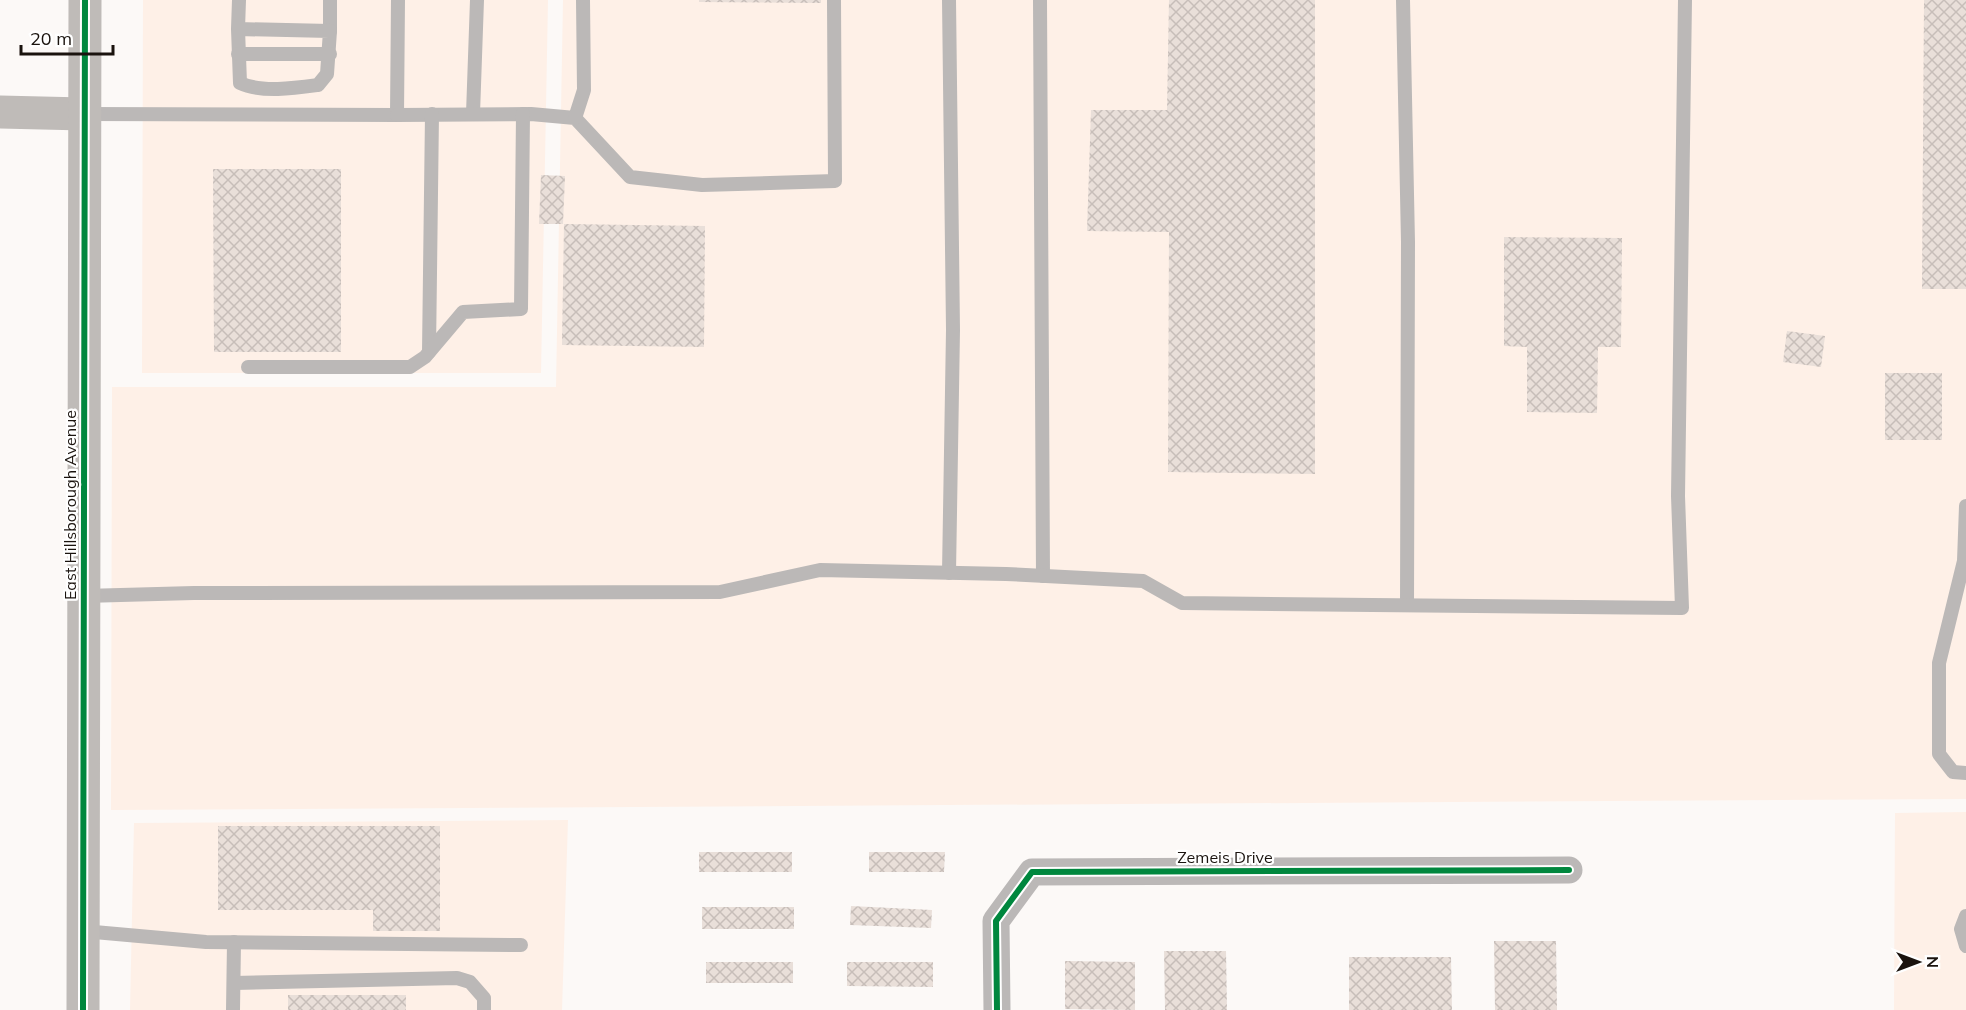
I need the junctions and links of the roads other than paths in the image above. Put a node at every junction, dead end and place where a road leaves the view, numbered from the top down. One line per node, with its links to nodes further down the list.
1 (85, 0): 17 (main road, East Hillsborough Avenue)
2 (238, 0): 12 (lane)
3 (330, 0): 13 (lane)
4 (398, 0): 21 (lane)
5 (477, 0): 19 (lane)
6 (583, 0): 22 (lane)
7 (834, 0): 22 (lane)
8 (949, 0): 26 (lane)
9 (1040, 0): 27 (lane)
10 (1403, 0): 29 (lane)
11 (1685, 0): 29 (lane)
12 (238, 29): 13 (lane); 14 (lane)
13 (330, 31): 15 (lane)
14 (238, 54): 15 (lane); 15 (lane)
15 (330, 54)
16 (0, 112): 17 (main road)
17 (84, 114): 21 (lane); 28 (main road, East Hillsborough Avenue)
18 (432, 114): 19 (lane); 21 (lane); 23 (lane)
19 (473, 114): 20 (lane)
20 (523, 114): 22 (lane); 23 (lane)
21 (398, 115)
22 (575, 118)
23 (429, 352): 24 (lane)
24 (248, 367)
25 (1966, 506): 30 (lane)
26 (949, 573): 27 (lane); 28 (lane)
27 (1043, 576): 29 (lane)
28 (84, 596): 33 (main road, East Hillsborough Avenue)
29 (1407, 604)
30 (1966, 772)
31 (1569, 870): 41 (street, Zemeis Drive)
32 (1966, 916): 36 (lane)
33 (83, 931): 34 (lane); 38 (main road, East Hillsborough Avenue)
34 (234, 942): 35 (lane); 37 (lane)
35 (521, 945)
36 (1966, 946)
37 (234, 983): 39 (lane); 40 (lane)
38 (83, 1010)
39 (233, 1010)
40 (484, 1010)
41 (997, 1010)

